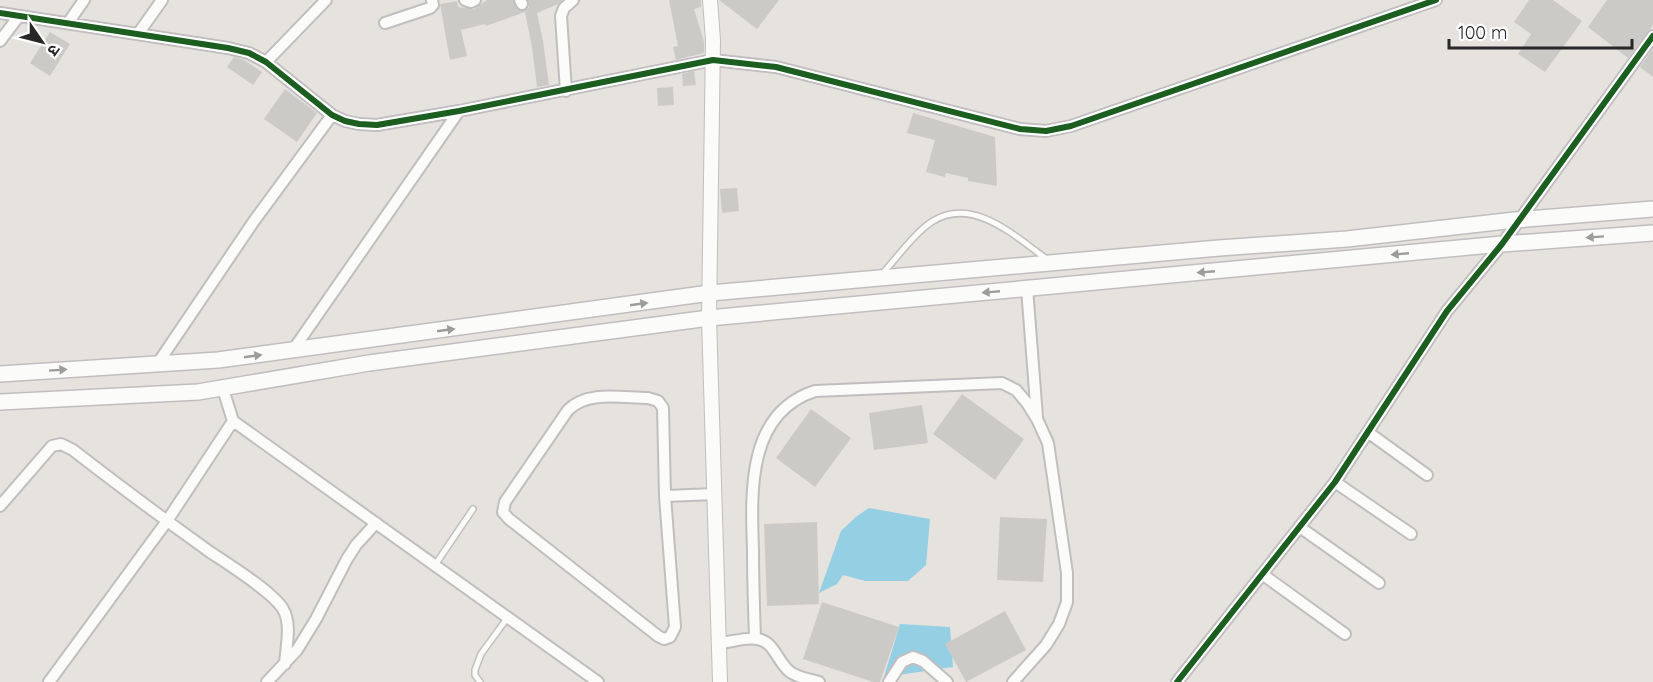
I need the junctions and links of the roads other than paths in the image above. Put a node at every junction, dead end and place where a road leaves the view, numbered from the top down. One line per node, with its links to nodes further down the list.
1 (84, 0): 13 (street)
2 (162, 0): 15 (street)
3 (326, 0): 19 (street)
4 (432, 0): 14 (street)
5 (465, 0): 6 (street)
6 (475, 0)
7 (573, 0): 20 (street)
8 (710, 0): 18 (street)
9 (1436, 0): 10 (street)
10 (1421, 3): 18 (street)
11 (0, 13): 12 (street)
12 (19, 16): 13 (street); 17 (street)
13 (68, 23): 15 (street)
14 (385, 23)
15 (138, 34): 19 (street)
16 (1653, 36): 24 (street)
17 (0, 41)
18 (713, 60): 20 (street); 30 (street)
19 (266, 62): 22 (street)
20 (566, 91): 21 (street)
21 (459, 111): 22 (street); 32 (street)
22 (332, 115): 33 (street)
23 (1653, 209): 24 (main road)
24 (1518, 220): 26 (street); 27 (main road)
25 (1653, 233): 26 (main road, one-way to 26)
26 (1502, 244): 29 (main road, one-way to 29); 39 (street)
27 (1052, 262): 28 (main road); 28 (lane)
28 (879, 278): 30 (main road)
29 (1028, 288): 31 (main road, one-way to 31); 37 (street)
30 (710, 293): 31 (street); 32 (main road, one-way to 30)
31 (709, 318): 35 (main road); 42 (street)
32 (293, 350): 33 (main road, one-way to 32)
33 (158, 363): 34 (main road, one-way to 33)
34 (0, 374)
35 (223, 389): 36 (main road); 38 (street)
36 (0, 402)
37 (1037, 419): 55 (street); 66 (street)
38 (233, 421): 46 (street); 47 (street)
39 (1369, 433): 40 (street); 41 (street)
40 (1427, 475)
41 (1335, 482): 48 (street); 49 (street)
42 (715, 494): 43 (street); 56 (street)
43 (665, 496): 43 (street)
44 (0, 506): 46 (street)
45 (473, 509): 50 (lane)
46 (167, 521): 57 (street); 58 (street)
47 (376, 523): 50 (street); 57 (street)
48 (1301, 528): 51 (street); 52 (street)
49 (1411, 534)
50 (435, 565): 53 (street)
51 (1263, 574): 54 (street); 67 (street)
52 (1379, 583)
53 (508, 617): 60 (lane); 61 (street)
54 (1345, 634)
55 (755, 638): 56 (street); 63 (street)
56 (720, 643): 62 (street)
57 (285, 664): 59 (street)
58 (49, 682)
59 (267, 682)
60 (480, 682)
61 (598, 682)
62 (720, 682)
63 (819, 682)
64 (889, 682): 65 (street)
65 (947, 682)
66 (1013, 682)
67 (1177, 682)

